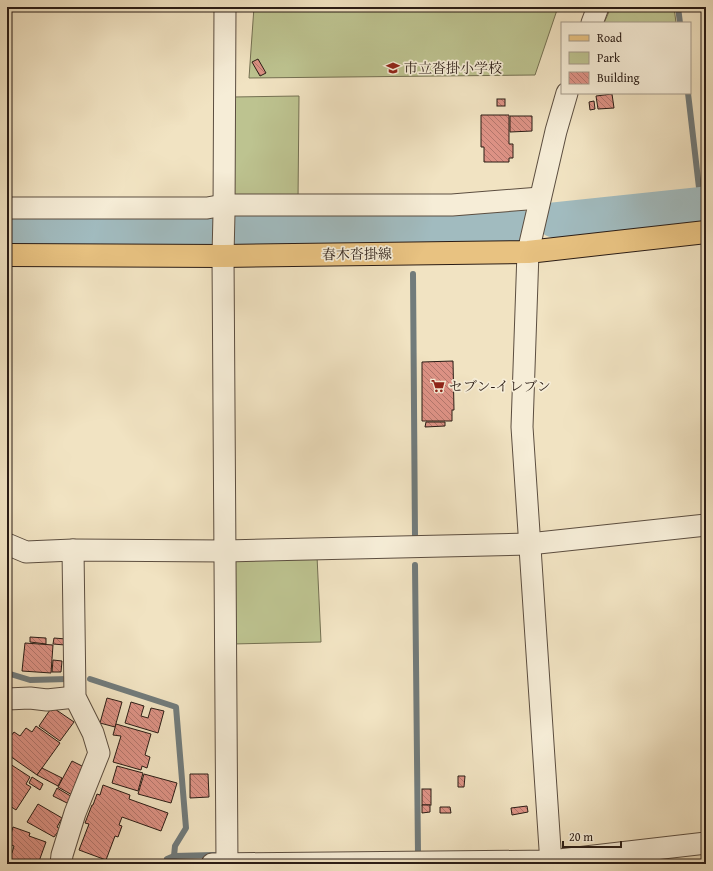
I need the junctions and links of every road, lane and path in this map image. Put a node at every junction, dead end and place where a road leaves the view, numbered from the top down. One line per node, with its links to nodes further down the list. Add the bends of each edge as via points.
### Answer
1 (225, 7): 7 (street)
2 (598, 7): 3 (street)
3 (592, 22)
4 (567, 94): 5 (street)
5 (540, 198): 7 (street, via 452,204); 10 (street)
6 (7, 208): 7 (street)
7 (224, 209): 9 (street)
8 (706, 232): 10 (main road, 春木沓掛線)
9 (223, 249): 10 (main road, 春木沓掛線); 11 (main road, 春木沓掛線); 16 (street)
10 (528, 252): 14 (street, via 522,427)
11 (7, 255)
12 (706, 525): 14 (street)
13 (7, 544): 15 (street, via 26,552)
14 (529, 544): 16 (street); 20 (street)
15 (73, 550): 16 (street); 17 (street)
16 (225, 551): 22 (street)
17 (75, 696): 18 (street, via 47,700); 21 (street, via 93,733 99,753 75,813)
18 (7, 699)
19 (706, 843): 20 (street)
20 (551, 862): 22 (street)
21 (61, 864)
22 (222, 864)

